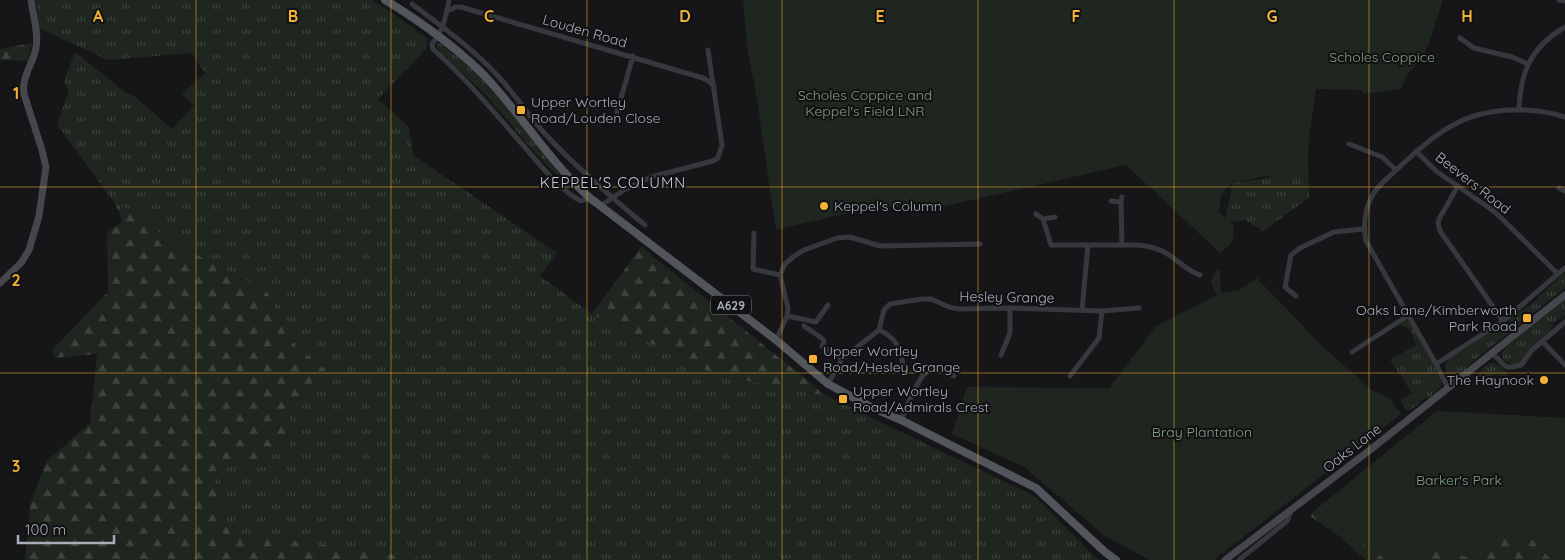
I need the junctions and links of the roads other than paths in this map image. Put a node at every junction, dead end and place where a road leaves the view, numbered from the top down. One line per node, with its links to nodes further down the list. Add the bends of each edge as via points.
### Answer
1 (31, 0): 44 (street, via 36,48 23,86 46,167 39,216 29,250 21,263)
2 (385, 0): 10 (main road, A629)
3 (449, 0): 7 (street)
4 (1559, 0): 5 (street)
5 (1565, 1)
6 (412, 4): 8 (street)
7 (447, 11): 8 (street); 13 (street, Louden Road, via 460,6)
8 (443, 27): 10 (street); 26 (street, via 498,75 547,136)
9 (1564, 29): 14 (street, via 1540,45)
10 (438, 37): 25 (main road, A629, via 492,84 572,182); 25 (street, via 432,44 433,49 473,87 546,171 574,198 581,201)
11 (1460, 38): 14 (street, via 1474,48)
12 (708, 50): 15 (street)
13 (633, 56): 15 (street, Louden Road, via 703,78); 17 (street)
14 (1528, 64): 16 (street)
15 (714, 87): 26 (street, via 721,137 718,158 651,177)
16 (1519, 110): 18 (street); 20 (street, via 1476,116 1436,136)
17 (616, 112)
18 (1565, 117)
19 (1348, 144): 21 (street, via 1382,158)
20 (1416, 151): 21 (street); 22 (street, Beevers Road, via 1436,171)
21 (1396, 170): 33 (street, via 1371,197)
22 (1458, 186): 41 (street, Beevers Road, via 1495,212); 54 (street, via 1439,219 1440,231)
23 (1558, 188): 24 (street)
24 (1565, 191)
25 (590, 198): 28 (main road, A629)
26 (612, 198): 28 (street); 32 (street)
27 (1111, 201): 38 (street, via 1122,199)
28 (600, 206): 58 (main road, A629)
29 (1036, 214): 31 (street)
30 (1056, 217): 31 (street)
31 (1043, 219): 36 (street)
32 (645, 225)
33 (1364, 228): 46 (street, via 1334,232 1291,255 1285,287); 52 (street, via 1370,250)
34 (754, 233): 43 (street, via 752,270)
35 (980, 244): 43 (street, via 880,246 850,237 836,238 816,244 793,257)
36 (1050, 245): 37 (street); 39 (street)
37 (1088, 245): 38 (street); 50 (street)
38 (1122, 245): 42 (street, via 1151,247)
39 (1049, 252)
40 (1565, 268): 41 (street)
41 (1558, 274): 54 (street)
42 (1200, 275)
43 (780, 276): 53 (street)
44 (0, 283)
45 (1565, 295): 61 (street, Oaks Lane)
46 (1296, 296)
47 (828, 305): 53 (street, via 816,322)
48 (1010, 308): 50 (street, Hesley Grange); 57 (street, Hesley Grange, via 959,309 931,299 905,301 886,306); 62 (street, via 1010,333)
49 (1139, 308): 51 (street, Hesley Grange)
50 (1082, 310): 51 (street, Hesley Grange)
51 (1102, 311): 68 (street, via 1099,338)
52 (1409, 315): 60 (street); 64 (street)
53 (788, 316): 58 (street)
54 (1503, 321): 64 (street)
55 (1565, 322): 59 (street)
56 (804, 326): 63 (street, via 823,339 822,346)
57 (879, 330): 63 (street); 66 (street, via 889,334 896,343)
58 (776, 340): 69 (main road, A629)
59 (1542, 341): 61 (street, via 1517,367 1504,365); 65 (street)
60 (1352, 352)
61 (1493, 354): 70 (street, Oaks Lane)
62 (1001, 355)
63 (842, 359): 69 (street)
64 (1436, 364): 70 (street)
65 (1565, 365)
66 (905, 373)
67 (954, 376): 71 (street, via 927,370)
68 (1070, 376)
69 (828, 384): 71 (main road, A629)
70 (1448, 388): 72 (street, Oaks Lane)
71 (902, 420): 73 (main road, A629, via 1036,488)
72 (1292, 508): 74 (street, Oaks Lane); 75 (street, via 1287,521)
73 (1116, 560)
74 (1225, 560)
75 (1239, 560)

